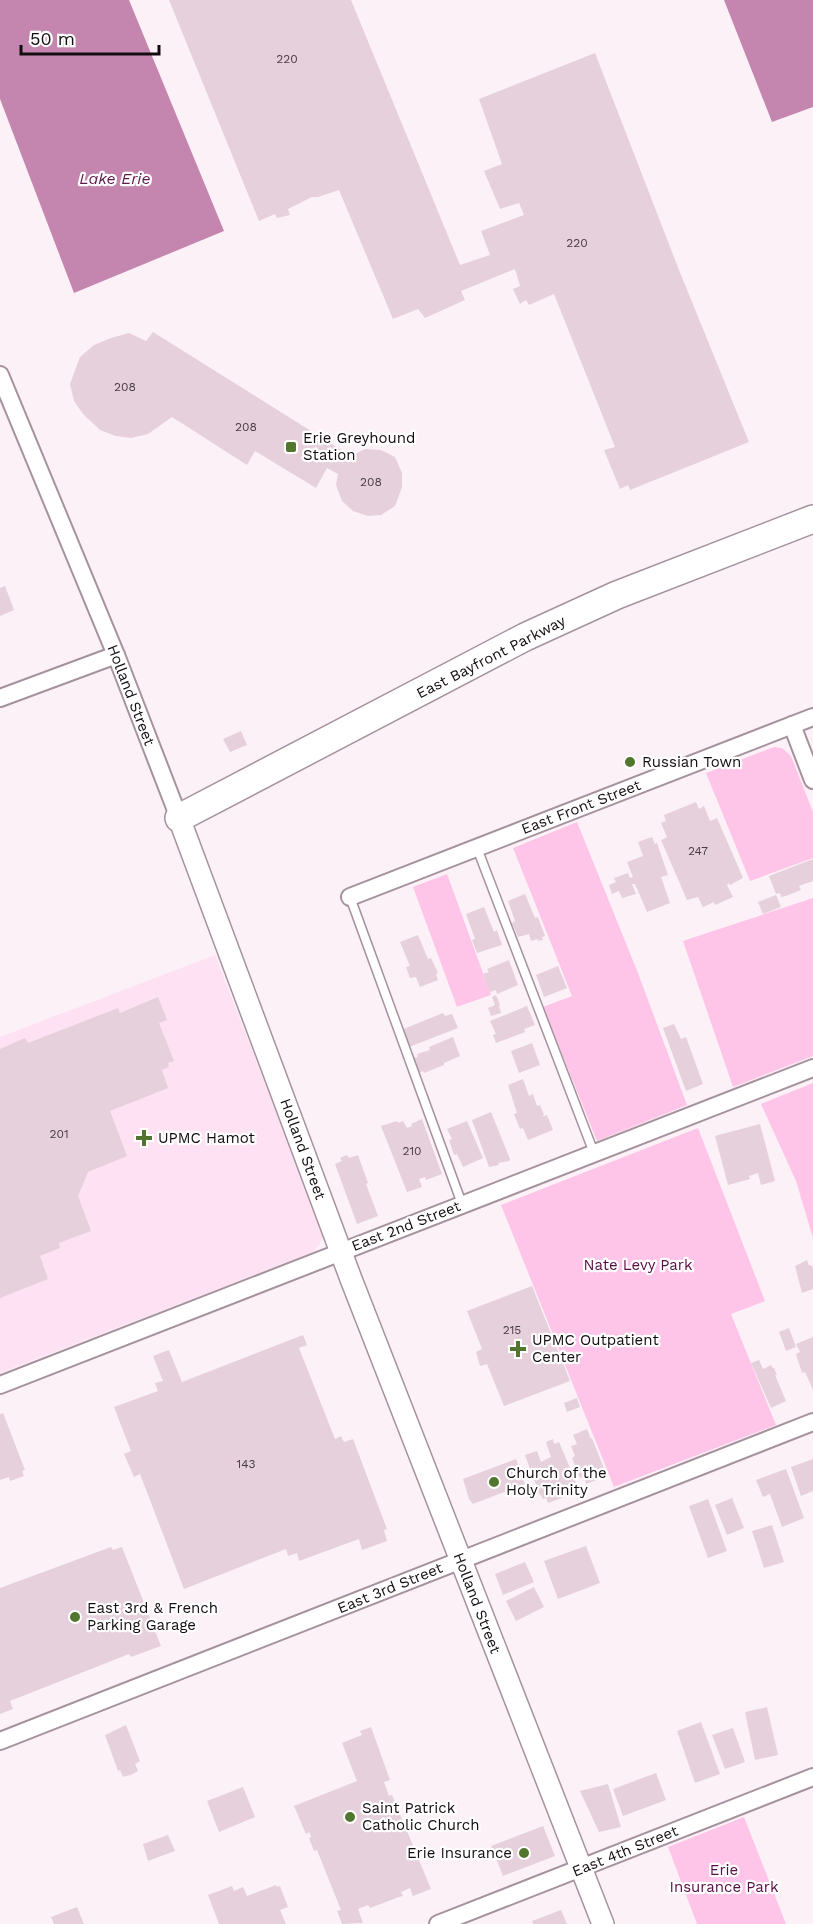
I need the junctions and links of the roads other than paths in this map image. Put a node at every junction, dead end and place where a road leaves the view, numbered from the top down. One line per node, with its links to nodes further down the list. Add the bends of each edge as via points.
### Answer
1 (0, 375): 3 (street, Holland Street)
2 (813, 519): 8 (highway, East Bayfront Parkway, via 617,595 525,637)
3 (116, 655): 4 (street); 8 (street, Holland Street)
4 (0, 698)
5 (813, 717): 6 (street, East Front Street)
6 (792, 725): 7 (street); 9 (street, East Front Street)
7 (813, 780)
8 (179, 818): 14 (street, Holland Street)
9 (477, 848): 10 (street, East Front Street); 12 (lane)
10 (350, 897): 13 (lane)
11 (813, 1068): 12 (street, East 2nd Street)
12 (594, 1153): 13 (street, East 2nd Street)
13 (462, 1204): 14 (street, East 2nd Street)
14 (340, 1251): 15 (street, East 2nd Street); 17 (street, Holland Street)
15 (0, 1385)
16 (813, 1422): 17 (street, East 3rd Street)
17 (461, 1560): 18 (street, East 3rd Street); 20 (street, Holland Street)
18 (0, 1741)
19 (813, 1777): 20 (street, East 4th Street)
20 (582, 1868): 21 (street, East 4th Street); 22 (street, Holland Street)
21 (438, 1924)
22 (603, 1924)

